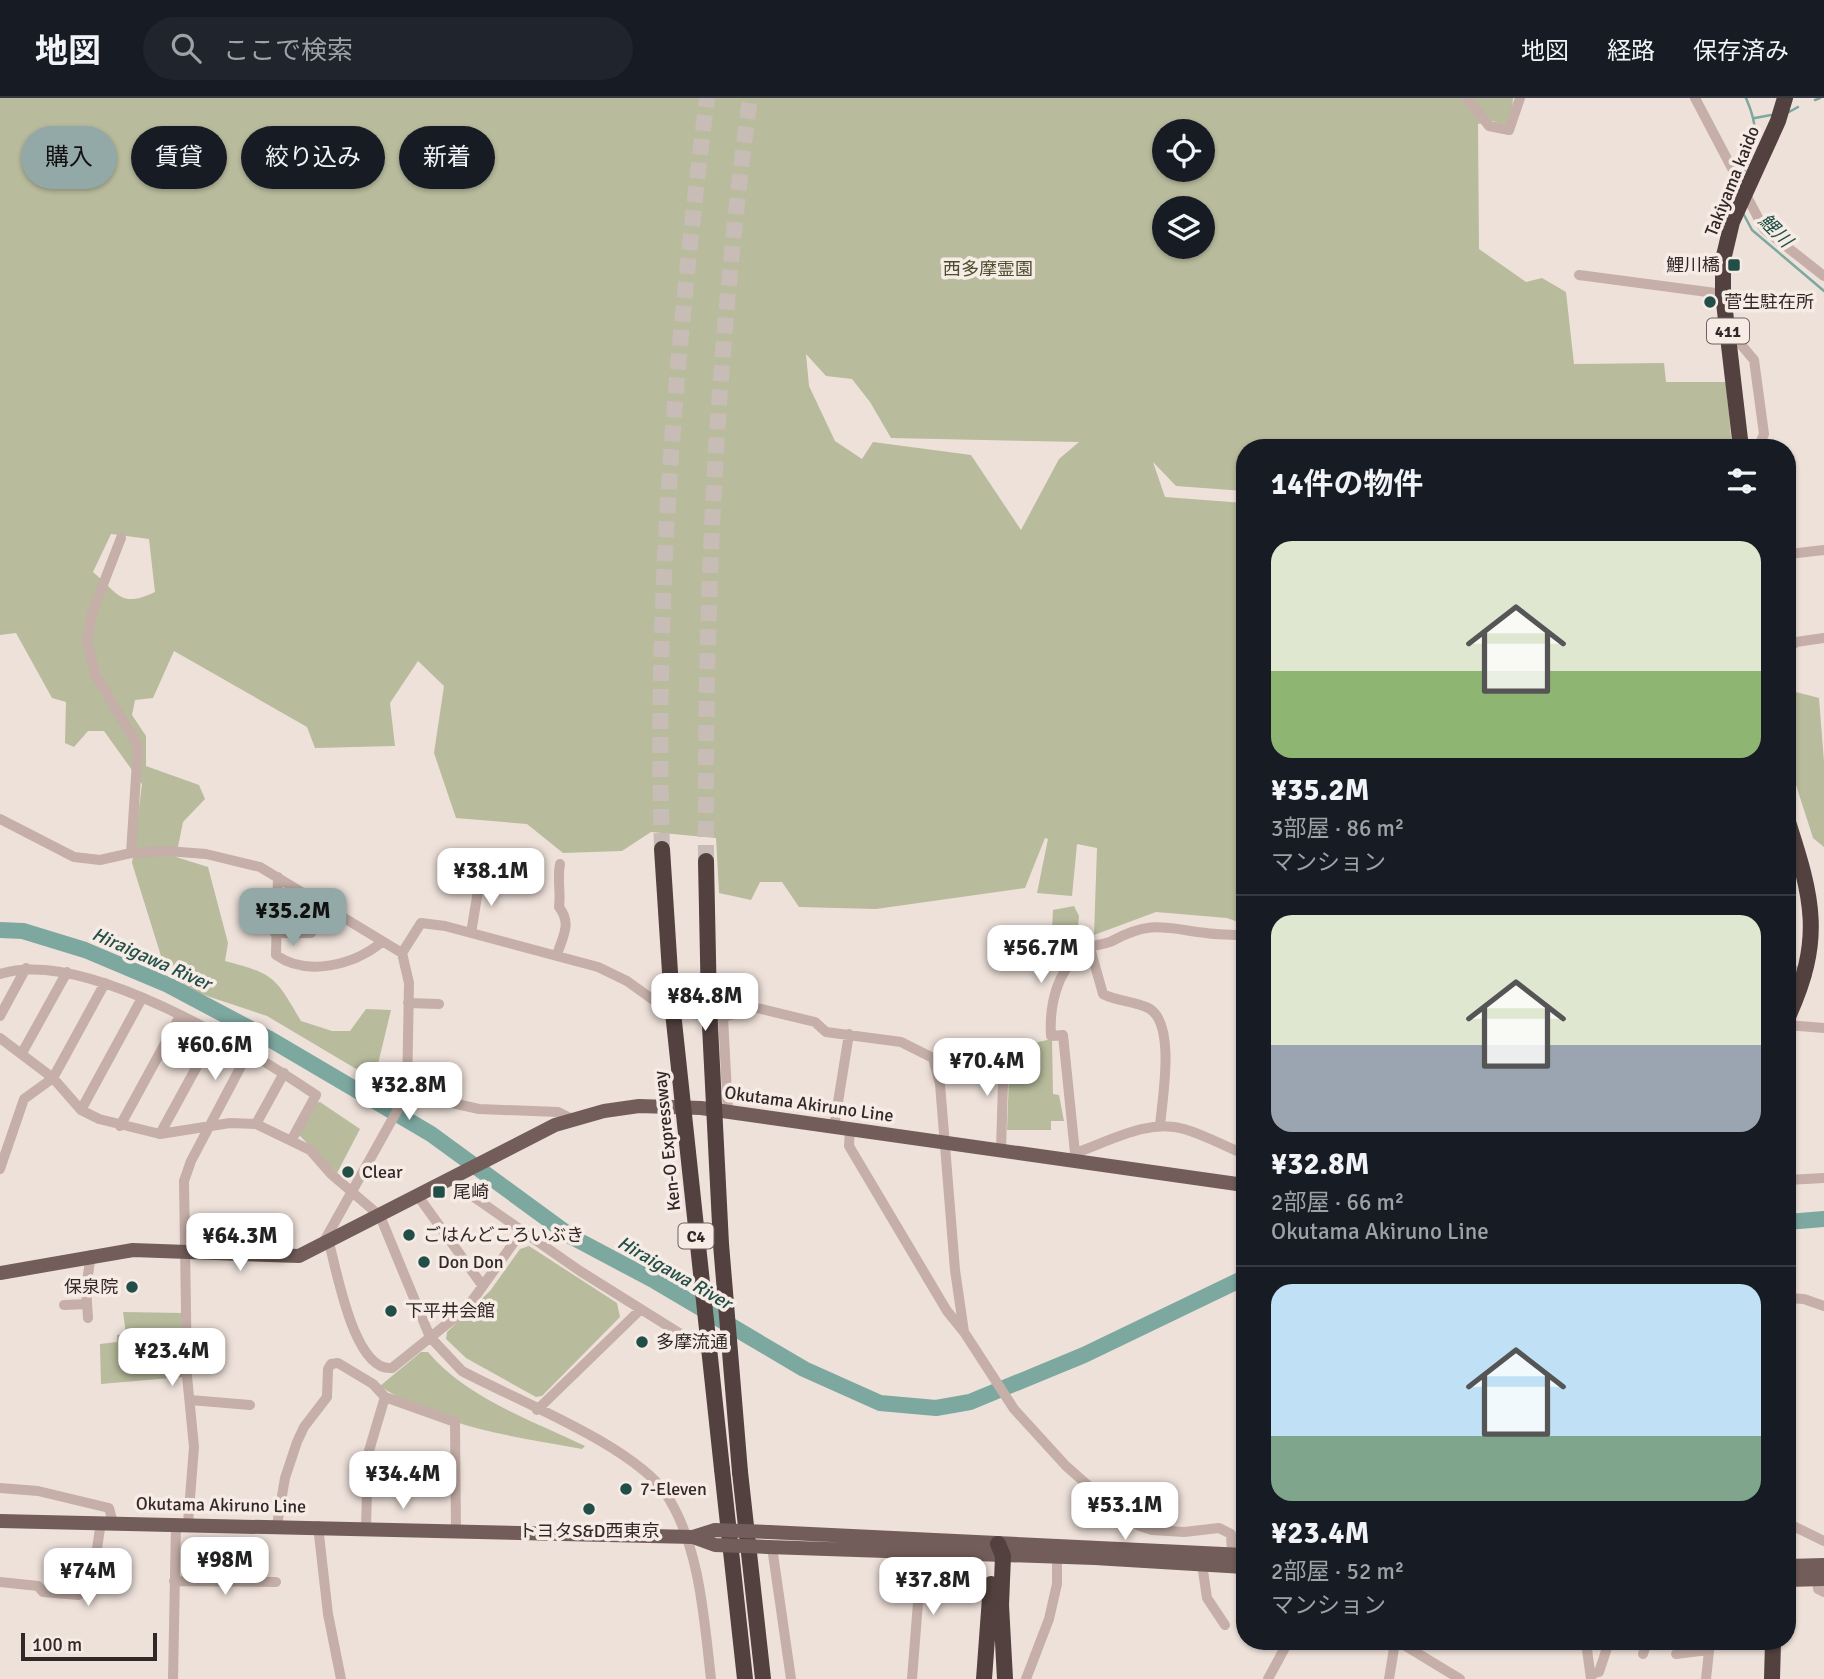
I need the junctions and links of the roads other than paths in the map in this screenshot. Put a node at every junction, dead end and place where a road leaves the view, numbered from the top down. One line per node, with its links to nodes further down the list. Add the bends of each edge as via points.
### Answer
1 (1467, 98): 2 (street, via 1489,126 1509,130)
2 (1520, 98)
3 (1695, 98): 5 (street)
4 (1785, 98): 5 (highway, Takiyama kaido / 411)
5 (1744, 191): 7 (street, via 1765,229); 8 (highway, Takiyama kaido / 411, via 1724,250)
6 (1579, 275): 8 (street)
7 (1824, 276)
8 (1723, 295): 9 (highway, Takiyama kaido / 411)
9 (1728, 329): 10 (highway, Takiyama kaido / 411); 11 (street, via 1754,360)
10 (1740, 439)
11 (1762, 439)
12 (121, 538): 19 (street, via 92,613 87,641 95,674 138,746)
13 (1824, 550): 14 (street)
14 (1796, 553)
15 (1824, 638): 16 (street)
16 (1796, 642)
17 (0, 819): 19 (street, via 74,857 100,860)
18 (662, 849): 142 (highway, Ken-O Expressway / C4, bridge, via 672,1003)
19 (131, 853): 23 (street, via 206,854 260,867)
20 (706, 861): 143 (highway, C4, bridge, via 721,1244 740,1472)
21 (1796, 862): 37 (highway, via 1814,913)
22 (560, 864): 32 (street, via 559,907 568,926)
23 (278, 877): 25 (street); 29 (street)
24 (480, 879): 27 (street)
25 (275, 933): 26 (street); 29 (street, via 276,955 290,965 326,966 365,956)
26 (311, 933)
27 (471, 933): 31 (street, via 421,923); 32 (street)
28 (1236, 935): 30 (street, via 1156,926)
29 (382, 942): 31 (street)
30 (1090, 948): 62 (street, via 1103,994 1148,1008 1156,1015 1166,1044); 71 (street, via 1063,976 1050,1007 1051,1036 1063,1035)
31 (402, 953): 41 (street)
32 (557, 954): 45 (street, via 608,971 670,1012)
33 (26, 968): 35 (street); 36 (street); 43 (street)
34 (1796, 971): 37 (street)
35 (67, 972): 38 (street); 52 (street)
36 (0, 974)
37 (1807, 975): 40 (highway)
38 (105, 983): 39 (street); 55 (street)
39 (142, 998): 44 (street); 57 (street)
40 (1796, 999)
41 (408, 1003): 42 (street); 56 (street)
42 (439, 1004)
43 (0, 1016)
44 (180, 1016): 49 (street); 61 (street)
45 (723, 1017): 48 (street, via 757,1008 815,1022 826,1032); 58 (street)
46 (1796, 1026): 47 (street)
47 (1824, 1028)
48 (849, 1034): 64 (street); 68 (street, via 901,1042 933,1058 940,1084)
49 (214, 1035): 53 (street); 66 (street)
50 (0, 1038): 52 (street)
51 (1004, 1048): 69 (street)
52 (22, 1053): 55 (street)
53 (248, 1053): 54 (street); 63 (street)
54 (284, 1073): 60 (street); 67 (street, via 316,1095)
55 (53, 1078): 57 (street); 72 (street, via 24,1099)
56 (406, 1094): 59 (street, via 479,1109 566,1113); 76 (street)
57 (81, 1110): 61 (street)
58 (728, 1112): 59 (main road, Okutama Akiruno Line, via 639,1106); 64 (main road, Okutama Akiruno Line)
59 (572, 1119): 78 (main road, Okutama Akiruno Line)
60 (256, 1124): 63 (street); 67 (street)
61 (120, 1126): 66 (street)
62 (1160, 1126): 70 (street, via 1183,1128); 71 (street, via 1133,1132)
63 (209, 1127): 66 (street); 82 (street, via 184,1181)
64 (834, 1127): 65 (main road, Okutama Akiruno Line)
65 (849, 1129): 68 (main road, Okutama Akiruno Line); 92 (street, via 849,1146)
66 (160, 1134)
67 (292, 1139): 76 (street, via 310,1150)
68 (944, 1143): 69 (main road, Okutama Akiruno Line); 92 (street)
69 (1001, 1150): 71 (main road, Okutama Akiruno Line)
70 (1236, 1151)
71 (1074, 1157): 75 (main road, Okutama Akiruno Line)
72 (0, 1169)
73 (1824, 1178): 74 (street)
74 (1796, 1180)
75 (1236, 1184)
76 (352, 1193): 79 (street); 81 (street)
77 (468, 1193): 80 (street)
78 (418, 1196): 79 (main road); 85 (street)
79 (380, 1216): 81 (main road); 93 (street)
80 (522, 1231): 85 (street); 90 (street)
81 (325, 1245): 82 (main road, via 290,1258); 93 (street, via 353,1330 375,1365 392,1368)
82 (185, 1252): 83 (main road, via 133,1250); 96 (street)
83 (91, 1255): 84 (main road); 87 (street)
84 (0, 1273)
85 (482, 1285): 93 (street, via 467,1308)
86 (1796, 1300): 89 (street)
87 (87, 1304): 88 (street); 91 (street)
88 (64, 1305)
89 (1824, 1306)
90 (641, 1309): 94 (street); 98 (street)
91 (88, 1318)
92 (964, 1332): 111 (street, via 1011,1404 1066,1466 1118,1512 1152,1530 1219,1528 1231,1534)
93 (430, 1338): 98 (street, via 462,1371)
94 (703, 1348)
95 (384, 1397): 103 (street, via 373,1384 338,1363 331,1364 327,1397 297,1442); 105 (street, via 368,1454); 107 (street, via 455,1422)
96 (190, 1400): 97 (street); 102 (street, via 194,1447)
97 (250, 1405)
98 (537, 1410): 108 (street, via 639,1466 664,1492)
99 (0, 1488): 101 (street, via 49,1493 109,1508)
100 (0, 1521): 101 (main road, Okutama Akiruno Line)
101 (107, 1522): 102 (main road, Okutama Akiruno Line); 122 (street, via 93,1575 79,1595)
102 (182, 1523): 103 (main road, Okutama Akiruno Line); 120 (street)
103 (277, 1525): 104 (main road, Okutama Akiruno Line)
104 (318, 1526): 105 (main road, Okutama Akiruno Line); 140 (street)
105 (366, 1527): 107 (main road, Okutama Akiruno Line)
106 (1796, 1527): 109 (street)
107 (456, 1530): 108 (main road, Okutama Akiruno Line)
108 (690, 1536): 110 (main road, Okutama Akiruno Line, bridge, via 715,1545); 112 (main road, Okutama Akiruno Line, bridge, via 715,1530 769,1532); 141 (street)
109 (1824, 1541)
110 (770, 1547): 113 (main road, Okutama Akiruno Line); 144 (street)
111 (1236, 1549)
112 (998, 1551): 113 (main road, Okutama Akiruno Line); 114 (main road, Okutama Akiruno Line); 115 (main road, Okutama Akiruno Line); 126 (highway)
113 (922, 1552): 145 (street)
114 (1236, 1555)
115 (1057, 1557): 116 (main road, Okutama Akiruno Line); 152 (street, via 1049,1619)
116 (1202, 1564): 118 (main road, Okutama Akiruno Line); 125 (street, via 1207,1598)
117 (1824, 1565): 119 (main road)
118 (1236, 1566)
119 (1796, 1566)
120 (174, 1581): 123 (street); 139 (street)
121 (1796, 1581): 124 (main road)
122 (0, 1582)
123 (276, 1582)
124 (1822, 1583)
125 (1225, 1625)
126 (992, 1637): 146 (highway); 147 (highway); 148 (highway); 149 (highway); 150 (highway); 151 (highway)
127 (1284, 1650): 153 (street)
128 (1395, 1650): 154 (street)
129 (1411, 1650): 155 (street)
130 (1587, 1650): 138 (street)
131 (1606, 1650): 138 (street, via 1599,1672)
132 (1644, 1650): 136 (street)
133 (1692, 1650): 137 (street)
134 (1709, 1650): 156 (street)
135 (1773, 1650): 157 (highway)
136 (1643, 1654)
137 (1676, 1654)
138 (1591, 1677)
139 (173, 1679)
140 (341, 1679)
141 (711, 1679)
142 (745, 1679)
143 (764, 1679)
144 (791, 1679)
145 (912, 1679)
146 (977, 1679)
147 (984, 1679)
148 (990, 1679)
149 (997, 1679)
150 (1005, 1679)
151 (1013, 1679)
152 (1026, 1679)
153 (1268, 1679)
154 (1389, 1679)
155 (1460, 1679)
156 (1706, 1679)
157 (1772, 1679)

